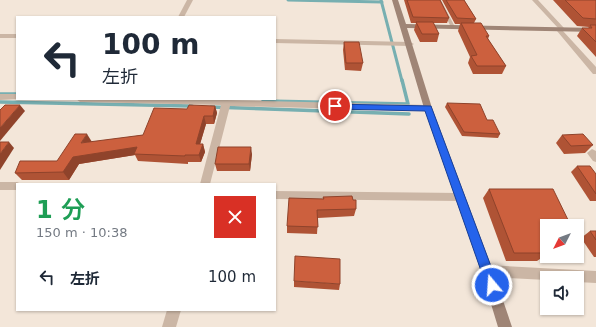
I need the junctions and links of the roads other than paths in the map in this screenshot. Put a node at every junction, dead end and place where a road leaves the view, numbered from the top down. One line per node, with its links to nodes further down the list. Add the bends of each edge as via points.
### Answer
1 (190, 0): 5 (street)
2 (395, 0): 6 (street)
3 (439, 0): 7 (lane)
4 (535, 0): 8 (street)
5 (182, 16)
6 (404, 26): 7 (street); 13 (street)
7 (453, 27): 8 (street)
8 (560, 29): 9 (street); 14 (street)
9 (596, 30)
10 (0, 36): 11 (street)
11 (16, 36)
12 (276, 41): 13 (street)
13 (410, 44): 19 (street)
14 (596, 72)
15 (0, 96): 16 (street)
16 (16, 97)
17 (139, 100): 18 (street)
18 (226, 104): 19 (street); 20 (street)
19 (428, 108): 24 (street)
20 (205, 183)
21 (0, 186): 22 (street)
22 (16, 186)
23 (276, 195): 24 (street)
24 (460, 198): 25 (street)
25 (487, 271): 26 (street); 29 (street)
26 (596, 277)
27 (174, 311): 28 (street)
28 (169, 327)
29 (505, 327)

